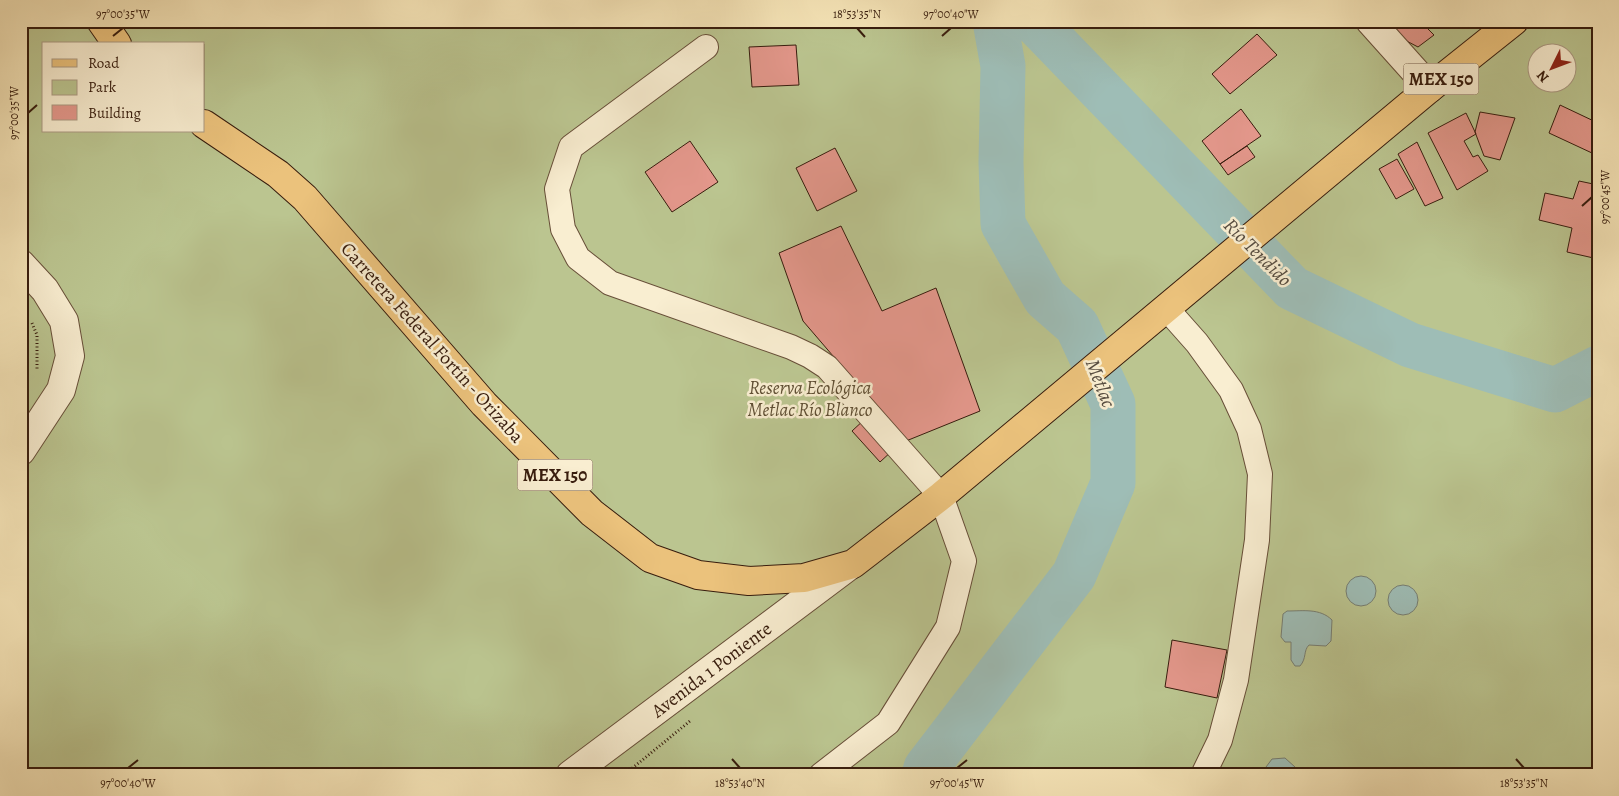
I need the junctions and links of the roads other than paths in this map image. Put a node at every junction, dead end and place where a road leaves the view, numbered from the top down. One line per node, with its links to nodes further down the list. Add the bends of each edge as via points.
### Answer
1 (101, 21): 4 (main road)
2 (1370, 21): 6 (street)
3 (1514, 21): 6 (main road, MEX 150)
4 (116, 42)
5 (706, 47): 11 (street, via 571,147 557,189 567,237 578,258 610,283 791,347 816,360 827,368)
6 (1430, 88): 9 (main road, MEX 150)
7 (205, 125): 12 (main road, Carretera Federal Fortín - Orizaba / MEX 150, via 278,174 305,198 484,404 592,513 650,558 698,575 749,582 804,578)
8 (21, 264): 10 (street, via 45,290 64,321 70,356 62,390)
9 (1166, 308): 11 (main road, Carretera Federal Fortín - Orizaba / MEX 150); 15 (street, via 1197,343 1231,390 1249,429 1260,474 1257,540 1236,680 1220,740)
10 (21, 451)
11 (941, 496): 12 (main road, Carretera Federal Fortín - Orizaba / MEX 150); 14 (street, via 964,561 948,627 888,723)
12 (852, 564): 13 (street, Avenida 1 Poniente)
13 (570, 775)
14 (821, 775)
15 (1203, 775)

